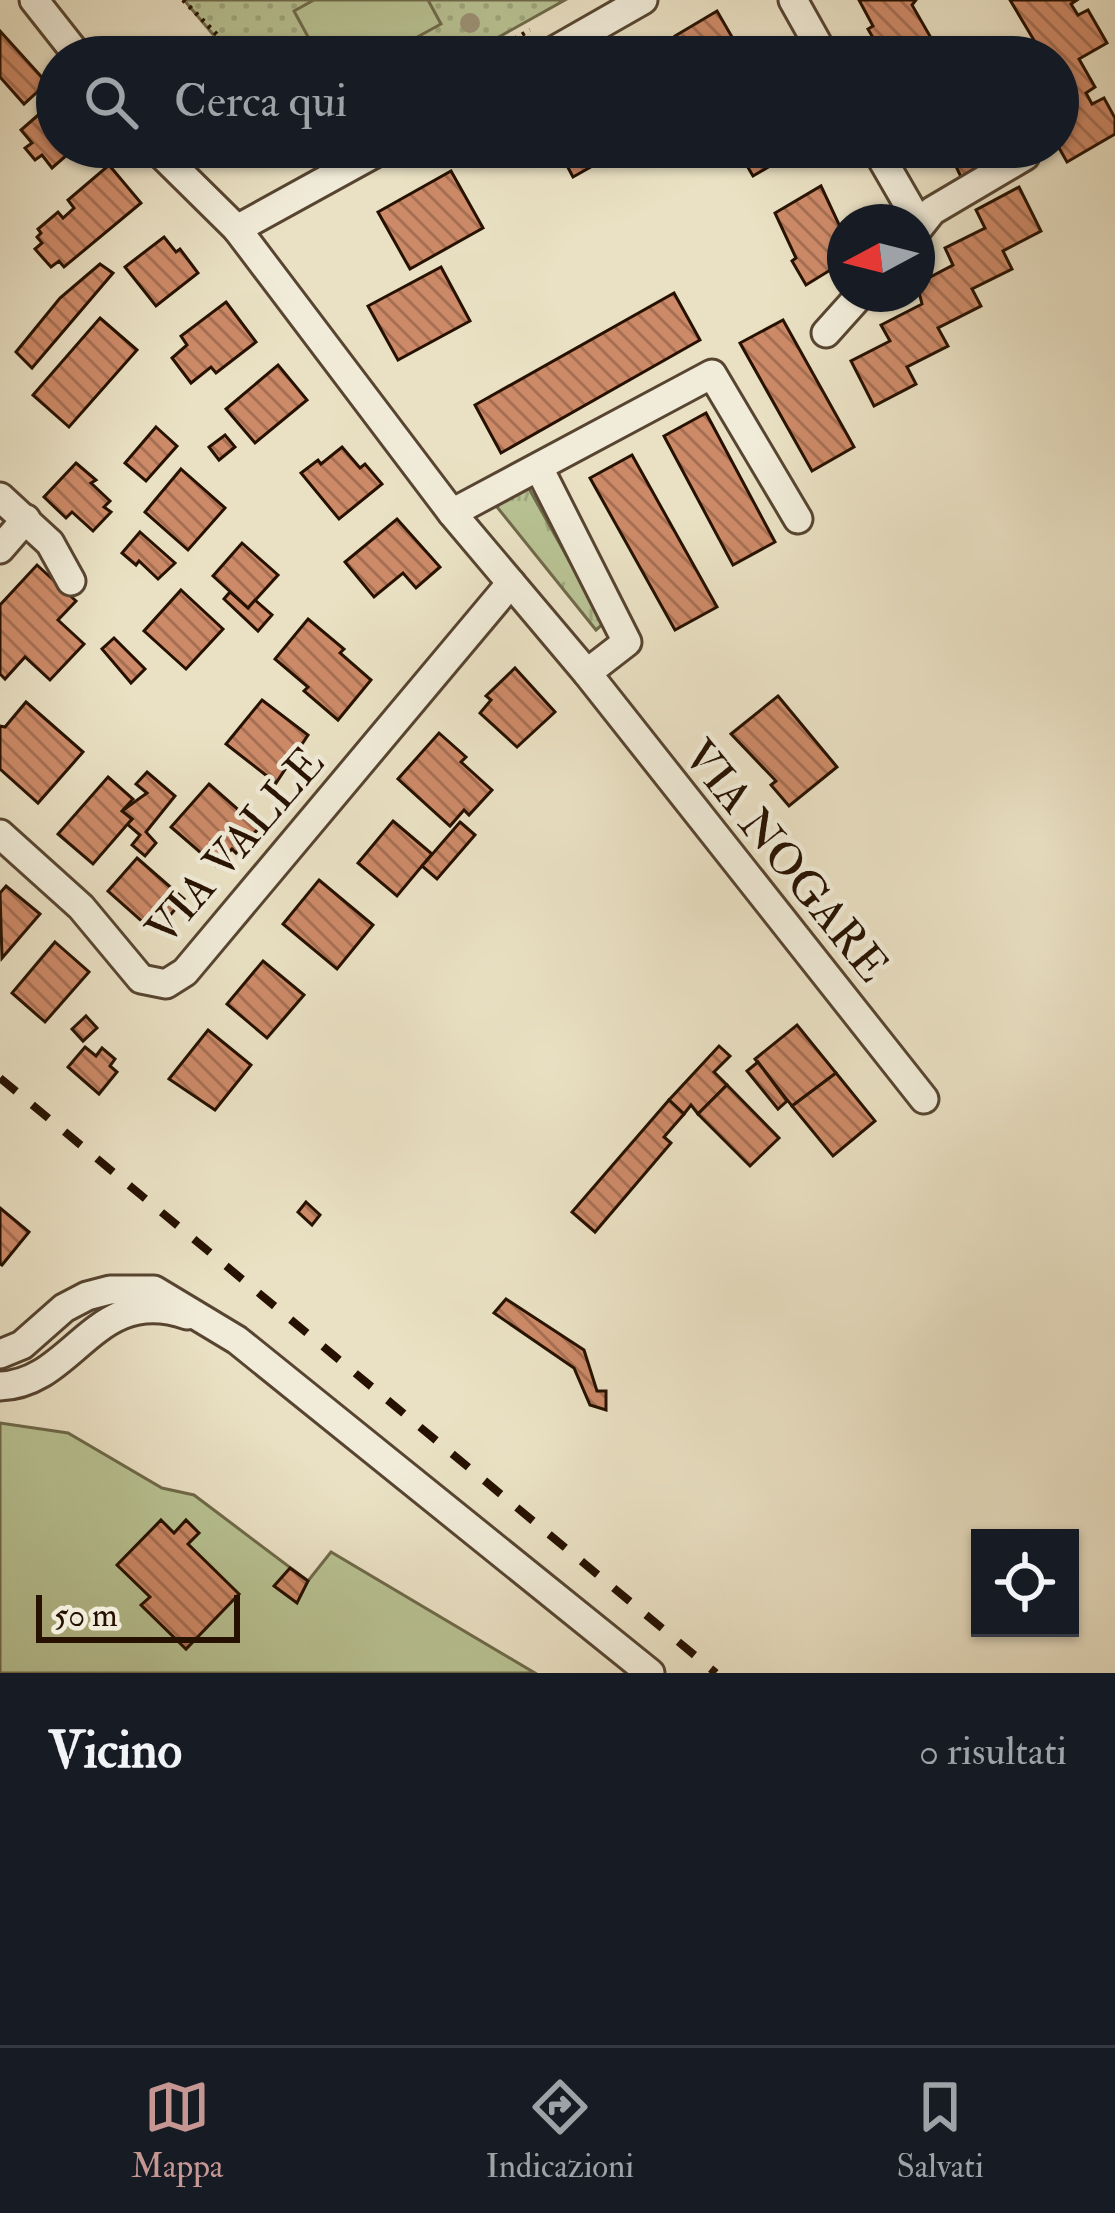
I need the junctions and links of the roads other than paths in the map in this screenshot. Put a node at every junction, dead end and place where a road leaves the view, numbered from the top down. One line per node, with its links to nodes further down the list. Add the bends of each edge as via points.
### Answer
1 (34, 0): 4 (street)
2 (644, 0): 5 (street)
3 (793, 0): 6 (street)
4 (62, 36)
5 (580, 36)
6 (813, 36)
7 (175, 168): 13 (street, VIA NOGARE)
8 (348, 168): 13 (street)
9 (886, 168): 11 (street)
10 (1005, 168): 12 (street)
11 (906, 204)
12 (935, 210)
13 (237, 229): 18 (street, VIA NOGARE)
14 (845, 312): 15 (street)
15 (826, 333)
16 (539, 468): 18 (street); 20 (street, via 712,374); 24 (street, via 627,642)
17 (0, 497): 19 (street)
18 (452, 513): 23 (street, VIA NOGARE)
19 (26, 519): 21 (street); 22 (street)
20 (798, 519)
21 (0, 549)
22 (71, 581)
23 (511, 583): 24 (street, VIA NOGARE); 25 (street, VIA VALLE, via 173,981 141,979)
24 (587, 673): 26 (street, VIA NOGARE)
25 (0, 834)
26 (924, 1099)
27 (214, 1324): 28 (street, via 154,1290 110,1290 64,1308); 29 (street, via 168,1308 136,1311 87,1333 47,1370); 30 (street)
28 (0, 1354)
29 (0, 1386)
30 (650, 1673)

